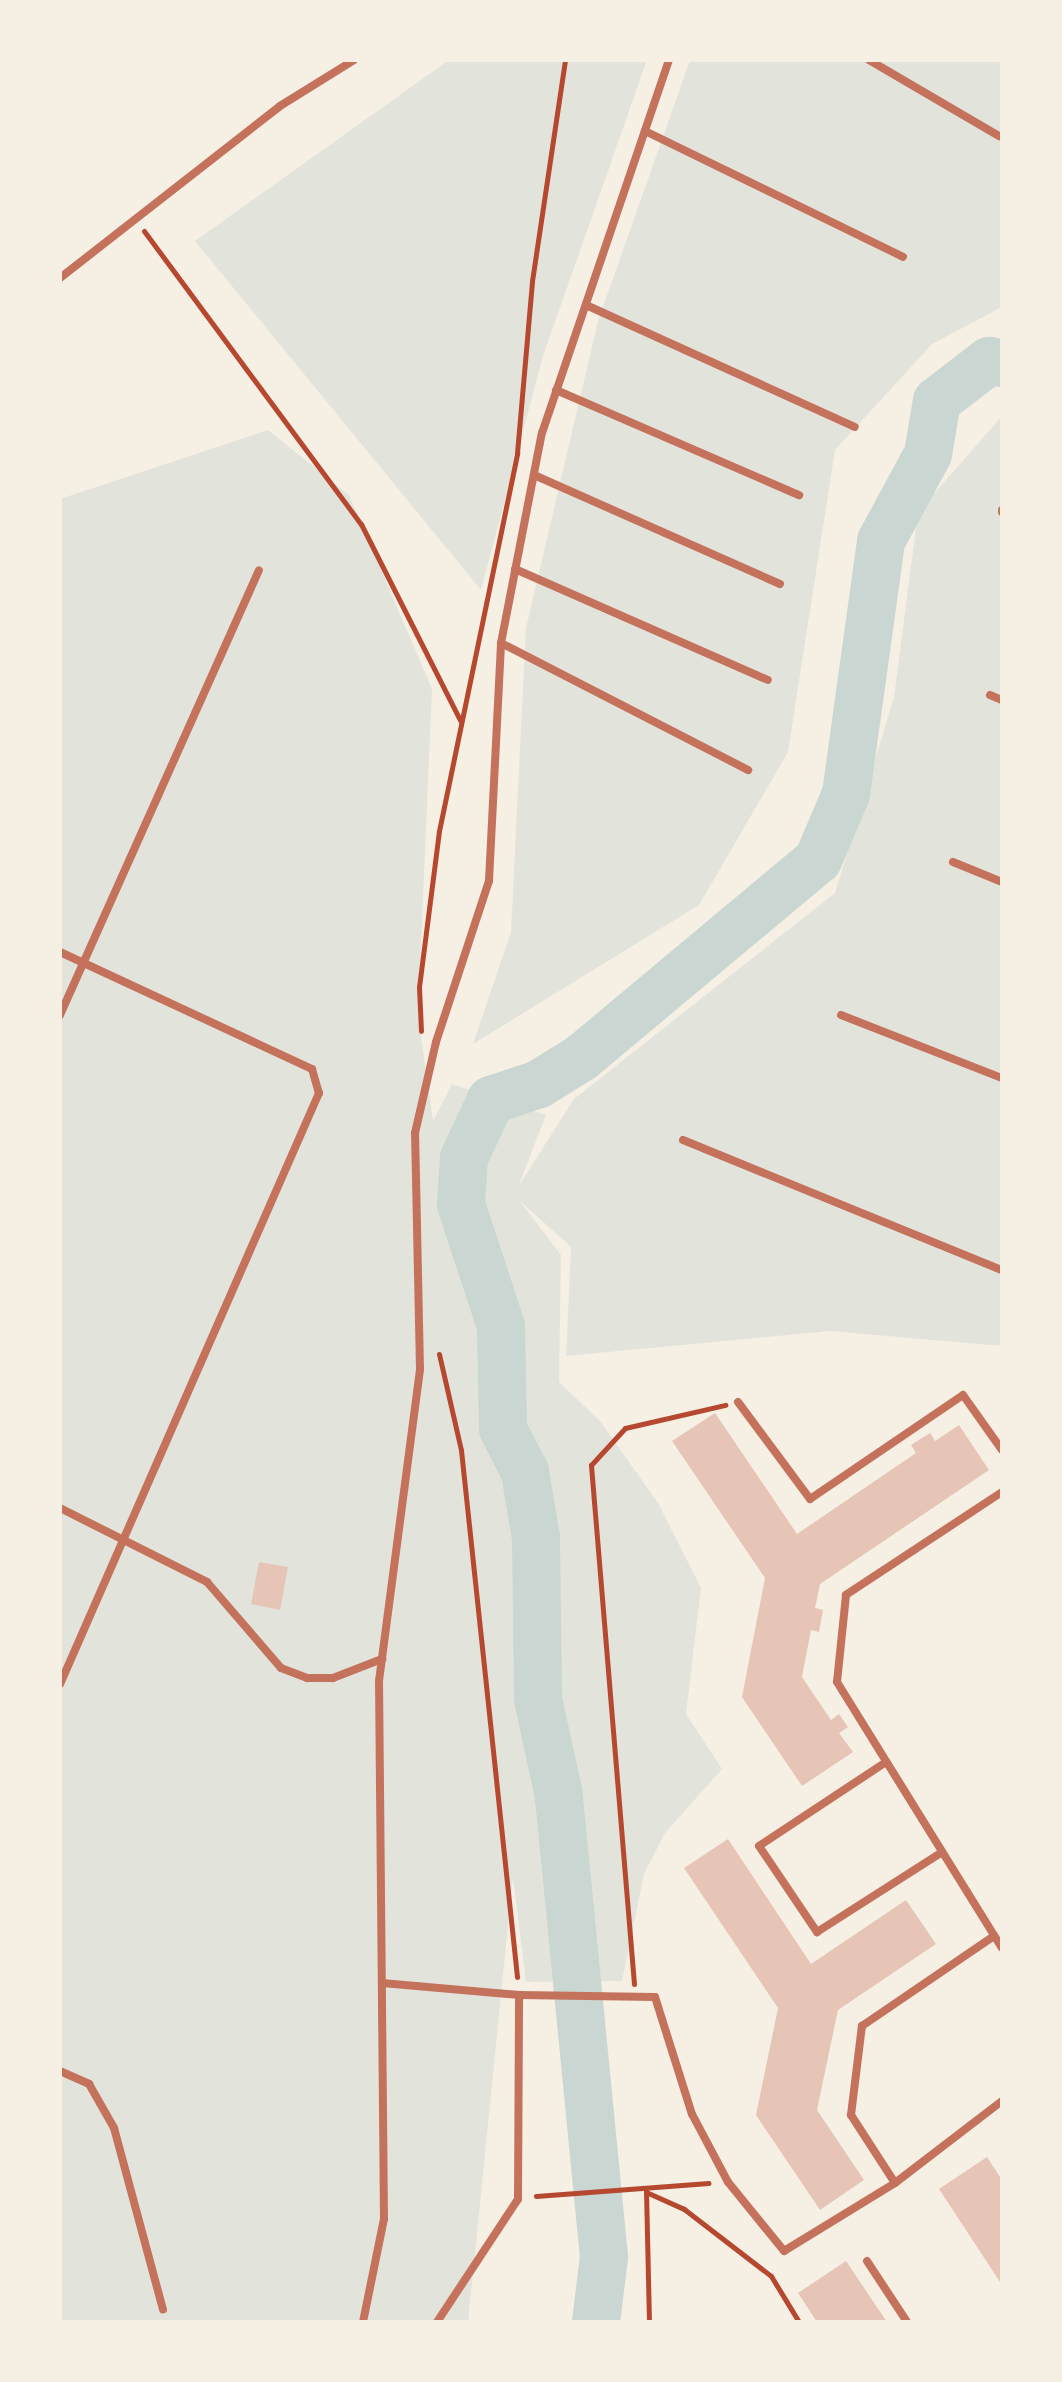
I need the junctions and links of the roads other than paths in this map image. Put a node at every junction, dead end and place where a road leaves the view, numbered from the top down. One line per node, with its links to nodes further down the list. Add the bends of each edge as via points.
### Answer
1 (354, 60): 7 (lane, via 280,106)
2 (669, 60): 4 (lane)
3 (868, 60): 5 (lane)
4 (644, 132): 6 (lane); 8 (lane)
5 (999, 136)
6 (903, 257)
7 (60, 278)
8 (586, 305): 9 (lane); 10 (lane)
9 (556, 390): 11 (lane); 12 (lane)
10 (855, 427)
11 (534, 475): 13 (lane); 15 (lane)
12 (799, 495)
13 (516, 569): 16 (lane); 17 (lane)
14 (259, 570): 24 (lane)
15 (780, 584)
16 (501, 643): 20 (lane); 35 (lane, via 489,881 436,1042 415,1133 420,1370)
17 (768, 680)
18 (990, 695): 19 (lane)
19 (1002, 700)
20 (748, 770)
21 (952, 862): 22 (lane)
22 (1002, 882)
23 (60, 952): 24 (lane)
24 (81, 962): 25 (lane); 34 (lane, via 312,1069 319,1093)
25 (60, 1015)
26 (841, 1016): 27 (lane)
27 (1002, 1078)
28 (683, 1140): 29 (lane)
29 (1002, 1270)
30 (738, 1402): 31 (lane, via 810,1499 963,1395)
31 (1002, 1450)
32 (1002, 1492): 37 (lane, via 846,1595 836,1682)
33 (60, 1508): 34 (lane)
34 (125, 1537): 35 (lane, via 207,1582 261,1652 282,1668 307,1678 334,1678); 36 (lane)
35 (382, 1658): 41 (lane)
36 (60, 1684)
37 (886, 1762): 38 (lane); 38 (lane, via 759,1846 817,1932)
38 (942, 1852): 39 (lane)
39 (994, 1936): 40 (lane); 46 (lane, via 862,2026 851,2115)
40 (1002, 1948)
41 (382, 1983): 42 (lane); 49 (lane, via 384,2219)
42 (519, 1995): 46 (lane, via 655,1997 692,2114 728,2182 784,2251); 50 (lane, via 518,2199)
43 (63, 2072): 44 (lane); 48 (lane, via 89,2084 114,2128)
44 (60, 2087)
45 (1002, 2102): 46 (lane)
46 (895, 2183)
47 (867, 2261): 51 (lane)
48 (163, 2309)
49 (363, 2322)
50 (437, 2322)
51 (907, 2322)

